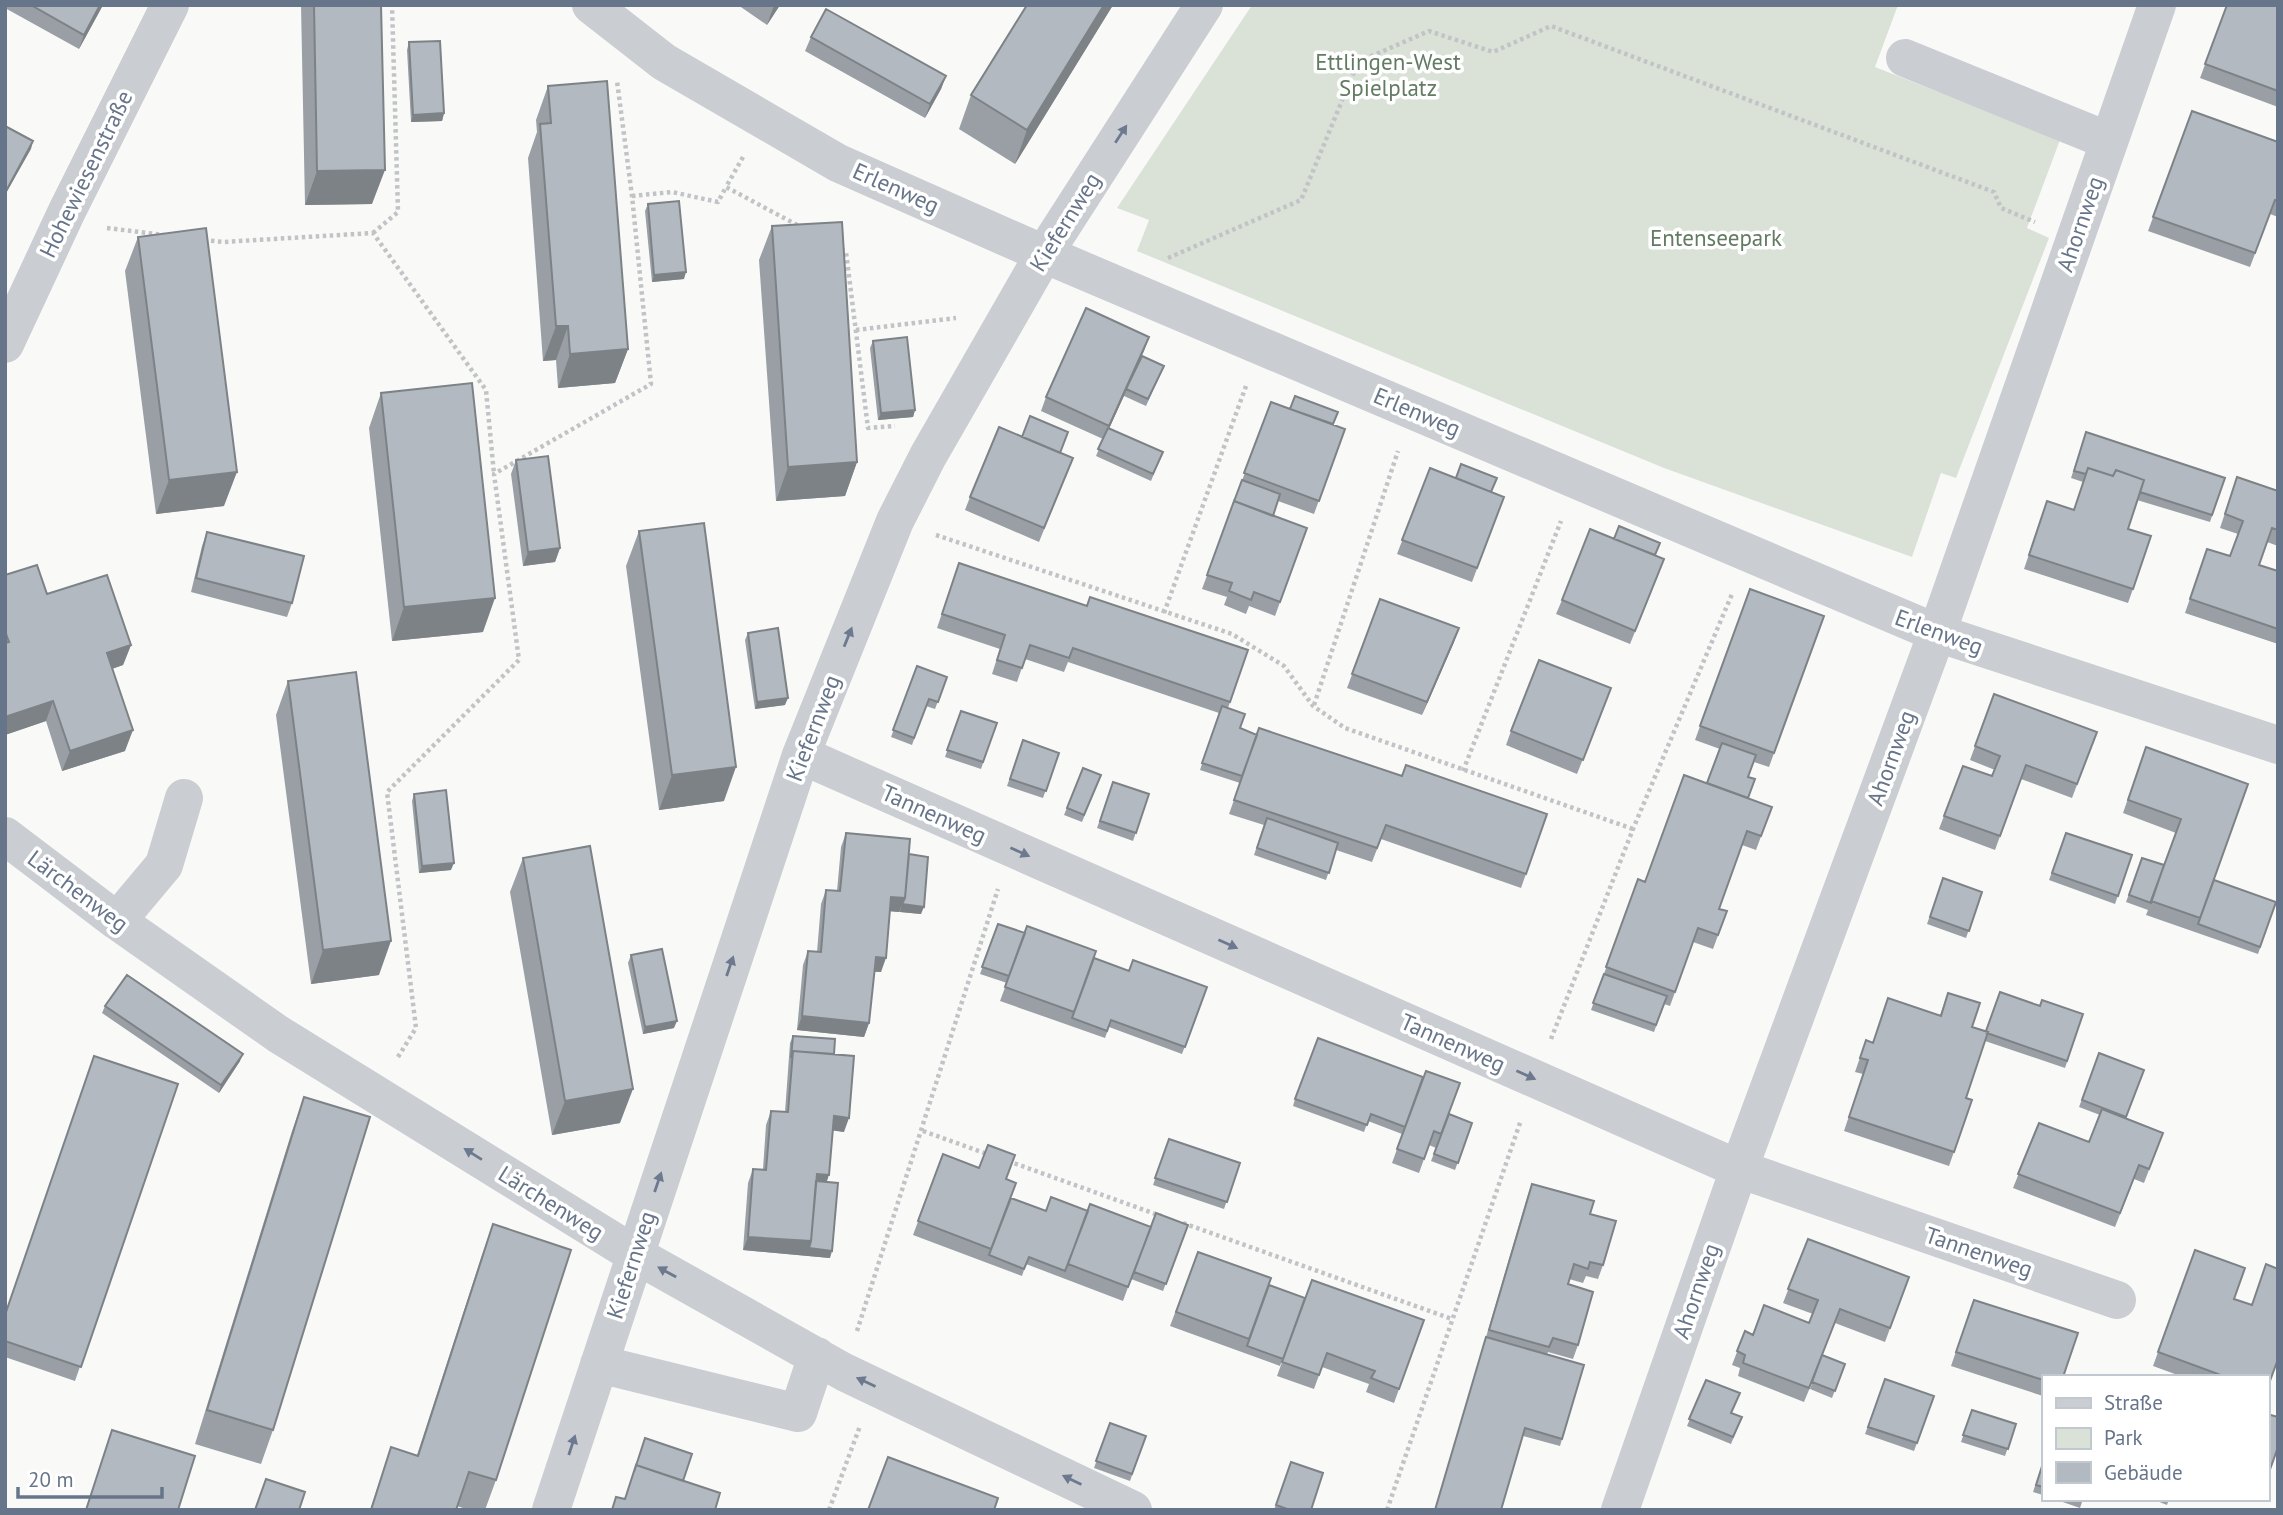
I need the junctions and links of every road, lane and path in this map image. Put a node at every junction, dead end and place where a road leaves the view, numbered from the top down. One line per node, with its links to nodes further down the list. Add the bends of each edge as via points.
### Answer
1 (170, 5): 12 (street, Hohewiesenstraße)
2 (392, 5): 13 (path, via 398,212)
3 (591, 5): 6 (street, Erlenweg)
4 (1204, 5): 19 (street, Kiefernweg, one-way to 4)
5 (2157, 5): 9 (street, Ahornweg)
6 (637, 41): 8 (street, Erlenweg, via 664,62); 11 (path, via 614,64)
7 (1905, 58): 9 (street)
8 (765, 120): 10 (path); 19 (street, Erlenweg, via 838,163)
9 (2109, 141): 16 (street, Ahornweg)
10 (726, 187): 11 (path, via 718,202 672,192); 14 (path)
11 (632, 195): 28 (path, via 651,384)
12 (67, 211): 15 (path, via 100,228); 20 (street, Hohewiesenstraße)
13 (373, 233): 17 (path, via 223,242); 28 (path, via 486,390)
14 (810, 233)
15 (168, 235)
16 (2075, 238): 21 (path, via 2001,208 1994,192 1551,26 1493,52 1429,31 1359,62 1301,200 1169,255); 33 (street, Ahornweg)
17 (195, 239)
18 (834, 246): 23 (path, via 846,252)
19 (1044, 254): 21 (street, Erlenweg); 22 (street, Kiefernweg)
20 (17, 287): 24 (street, Hohewiesenstraße)
21 (1149, 299): 25 (street, Erlenweg)
22 (1003, 326): 23 (path, via 982,314); 27 (street, Kiefernweg)
23 (856, 330): 27 (path, via 868,428 926,423)
24 (5, 344)
25 (1260, 347): 26 (street, Erlenweg); 32 (path)
26 (1412, 410): 29 (street, Erlenweg); 34 (path)
27 (944, 429): 30 (street, Kiefernweg)
28 (494, 474): 44 (path, via 519,660 387,792 416,1028)
29 (1576, 480): 31 (street, Erlenweg); 37 (path)
30 (895, 521): 32 (path); 36 (street, Kiefernweg, one-way to 30)
31 (1748, 555): 33 (street, Erlenweg); 39 (path)
32 (1164, 612): 34 (path, via 1233,634 1284,666)
33 (1937, 633): 35 (street, Erlenweg); 46 (street, Ahornweg)
34 (1313, 706): 37 (path, via 1345,728)
35 (2278, 745)
36 (801, 755): 41 (street, Tannenweg); 49 (street, Kiefernweg, one-way to 36)
37 (1463, 771): 39 (path)
38 (184, 797): 42 (street, via 164,864)
39 (1633, 830): 43 (path)
40 (5, 836): 42 (street, Lärchenweg)
41 (1010, 848): 43 (street, Tannenweg, one-way to 43); 45 (path)
42 (117, 921): 44 (street, Lärchenweg, via 278,1034)
43 (1535, 1079): 46 (street, Tannenweg); 51 (path)
44 (374, 1093): 49 (street, Lärchenweg, one-way to 44)
45 (923, 1131): 47 (path); 53 (path)
46 (1739, 1169): 50 (street, Tannenweg); 58 (street, Ahornweg)
47 (1168, 1218)
48 (1181, 1223): 51 (path)
49 (634, 1254): 52 (street, Kiefernweg); 53 (street, Lärchenweg, one-way to 49)
50 (2117, 1300)
51 (1452, 1319): 57 (path)
52 (599, 1364): 53 (street, via 798,1413); 54 (street, Kiefernweg, one-way to 52)
53 (845, 1371): 55 (path); 56 (street, Lärchenweg, one-way to 53)
54 (551, 1510)
55 (829, 1510)
56 (1133, 1510)
57 (1387, 1510)
58 (1620, 1510)

